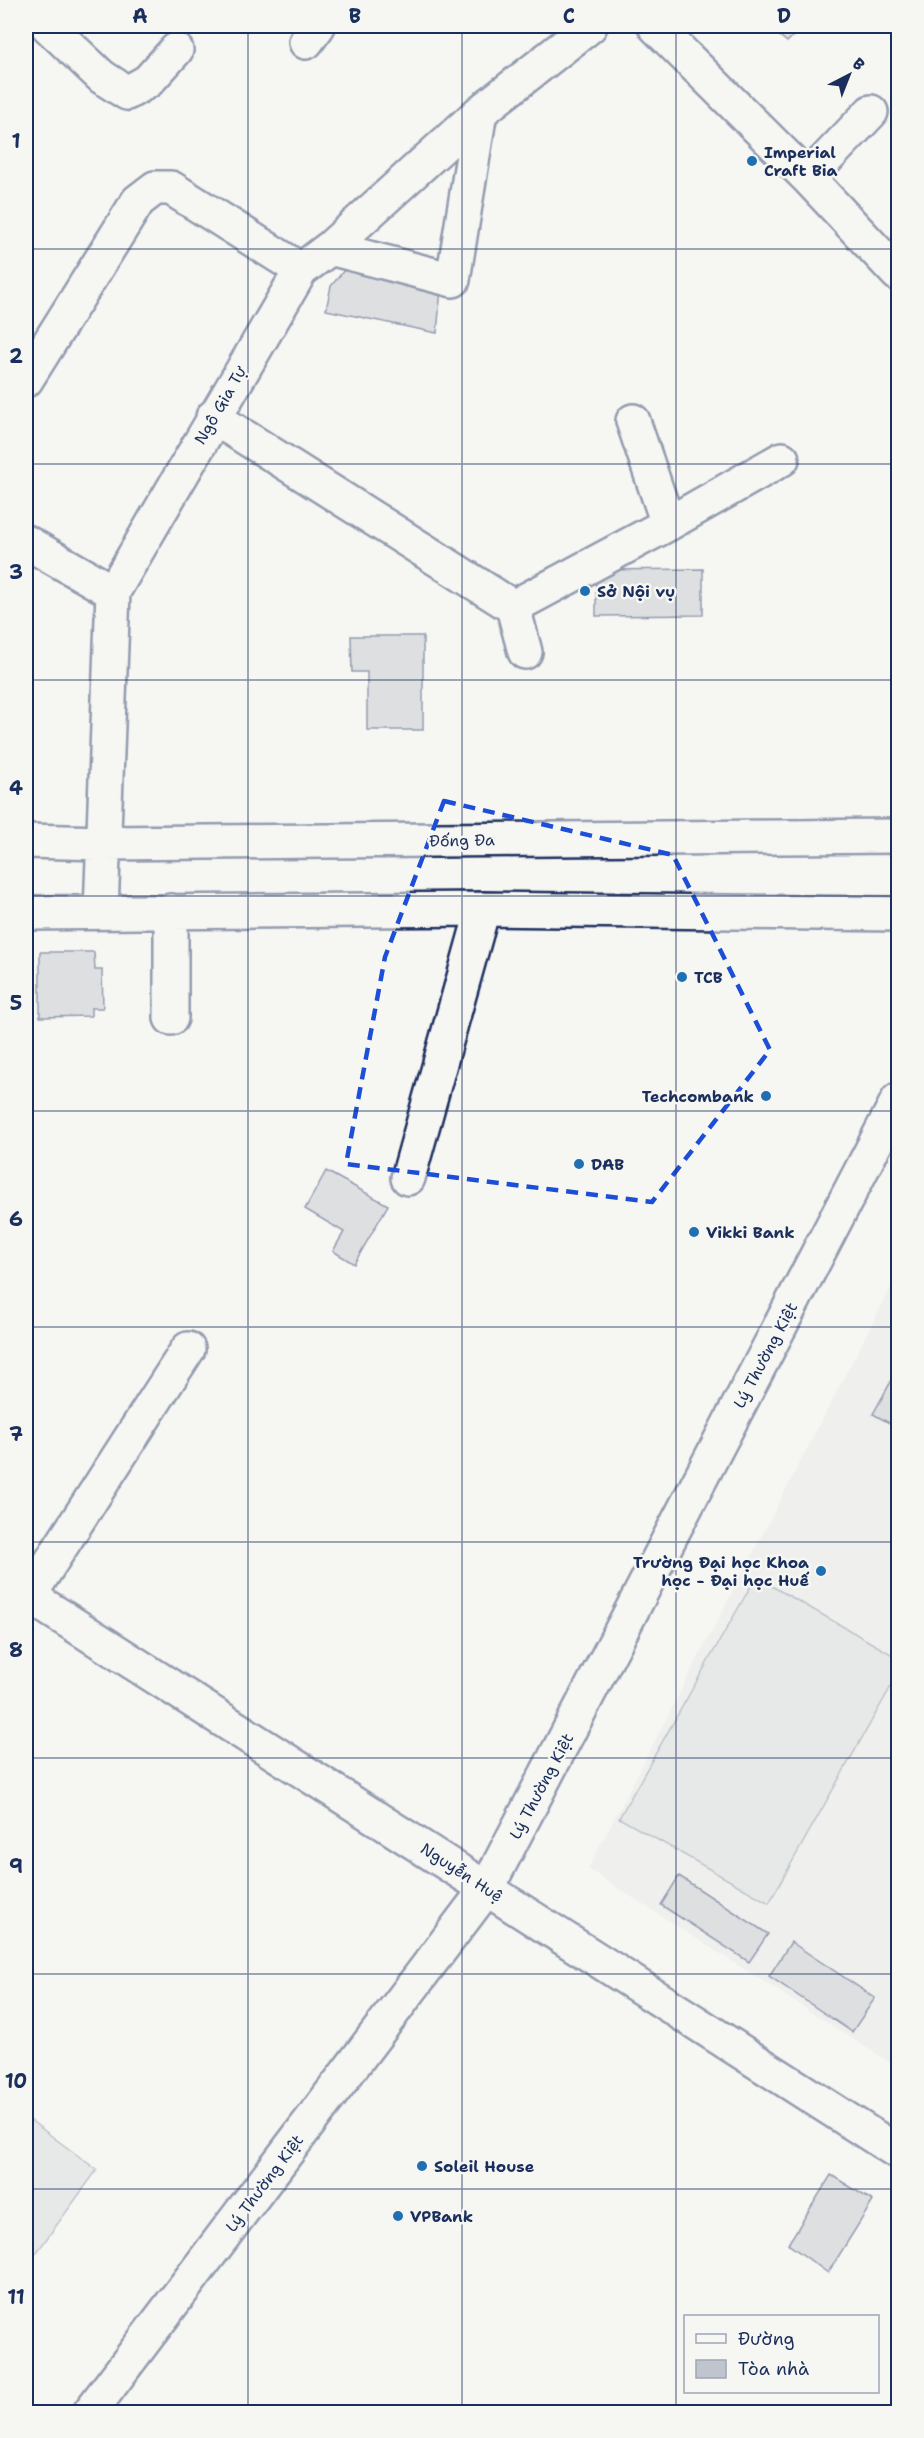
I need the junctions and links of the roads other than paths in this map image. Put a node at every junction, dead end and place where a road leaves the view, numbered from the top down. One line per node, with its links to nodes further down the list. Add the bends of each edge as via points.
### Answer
1 (48, 26): 4 (street, via 102,77 127,93 148,81)
2 (590, 26): 5 (street, Ngô Gia Tự)
3 (655, 26): 7 (street)
4 (176, 50)
5 (480, 112): 8 (street, Ngô Gia Tự); 8 (street, via 453,280)
6 (871, 112): 7 (street)
7 (808, 178): 10 (street)
8 (330, 248): 9 (street, Ngô Gia Tự)
9 (301, 270): 11 (street, via 171,188 155,188 138,201); 12 (street, Ngô Gia Tự)
10 (898, 274)
11 (26, 380)
12 (213, 417): 17 (street, Ngô Gia Tự); 18 (street)
13 (633, 421): 15 (street)
14 (782, 459): 15 (street)
15 (668, 524): 18 (street)
16 (26, 542): 17 (street)
17 (113, 592): 22 (street, Ngô Gia Tự)
18 (513, 607): 19 (street)
19 (525, 652)
20 (898, 836): 22 (street, Đống Đa)
21 (26, 841): 22 (street, Đống Đa)
22 (104, 843): 25 (street, Ngô Gia Tự)
23 (483, 909): 24 (street); 27 (street); 30 (street)
24 (171, 911): 25 (street); 28 (street)
25 (101, 912): 26 (street)
26 (26, 913)
27 (898, 914)
28 (171, 1018)
29 (898, 1100): 33 (street, Lý Thường Kiệt)
30 (408, 1178)
31 (188, 1349): 32 (street)
32 (27, 1594): 33 (street, Nguyễn Huệ)
33 (487, 1888): 34 (street, Nguyễn Huệ); 35 (street, Lý Thường Kiệt)
34 (898, 2152)
35 (101, 2409)

